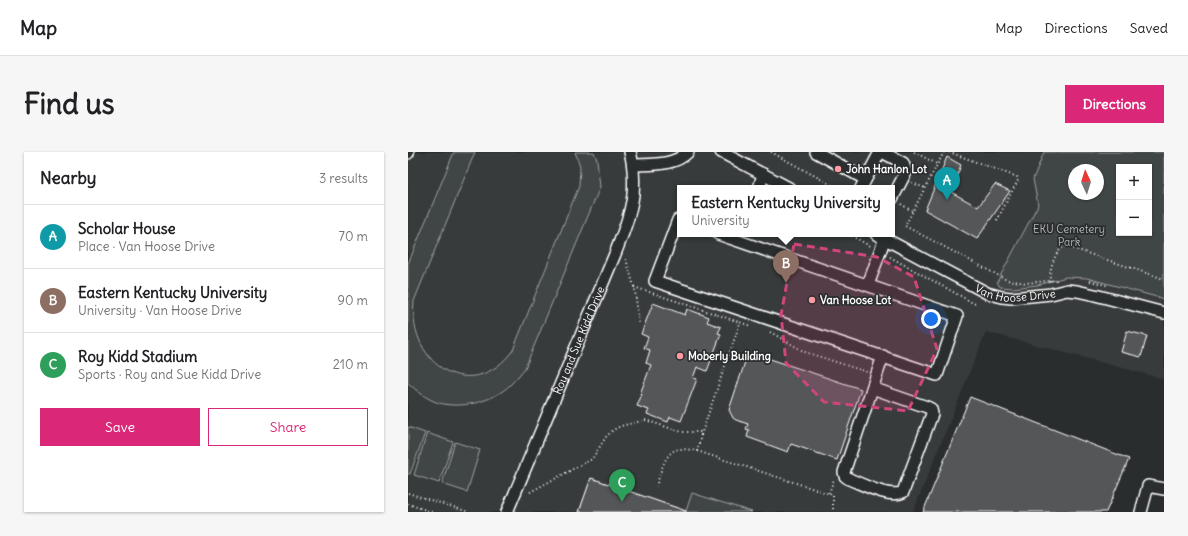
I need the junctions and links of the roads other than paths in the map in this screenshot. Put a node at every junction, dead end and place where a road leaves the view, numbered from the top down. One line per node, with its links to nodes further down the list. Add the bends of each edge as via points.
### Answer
1 (630, 152): 6 (street, Roy and Sue Kidd Drive)
2 (688, 152): 6 (street, via 670,163)
3 (721, 152): 7 (street)
4 (816, 152): 8 (street)
5 (881, 152): 8 (street); 11 (street, via 903,164 906,172)
6 (633, 165): 21 (street, Roy and Sue Kidd Drive, via 632,204 615,254)
7 (763, 174): 9 (street); 10 (street)
8 (863, 184)
9 (760, 185)
10 (783, 185)
11 (895, 193)
12 (677, 223): 18 (street, via 655,281)
13 (727, 237): 16 (street)
14 (880, 237): 16 (street, via 880,252)
15 (882, 237): 17 (street, Van Hoose Drive, via 987,293 1010,298 1067,290 1077,291)
16 (868, 285): 18 (street, via 957,316 937,375)
17 (1164, 313)
18 (883, 356): 19 (street)
19 (872, 388): 19 (street, via 844,472 845,476 849,480 899,495 903,492 932,414 931,410)
20 (1164, 489): 22 (street, via 1148,486)
21 (507, 512)
22 (1141, 512)

